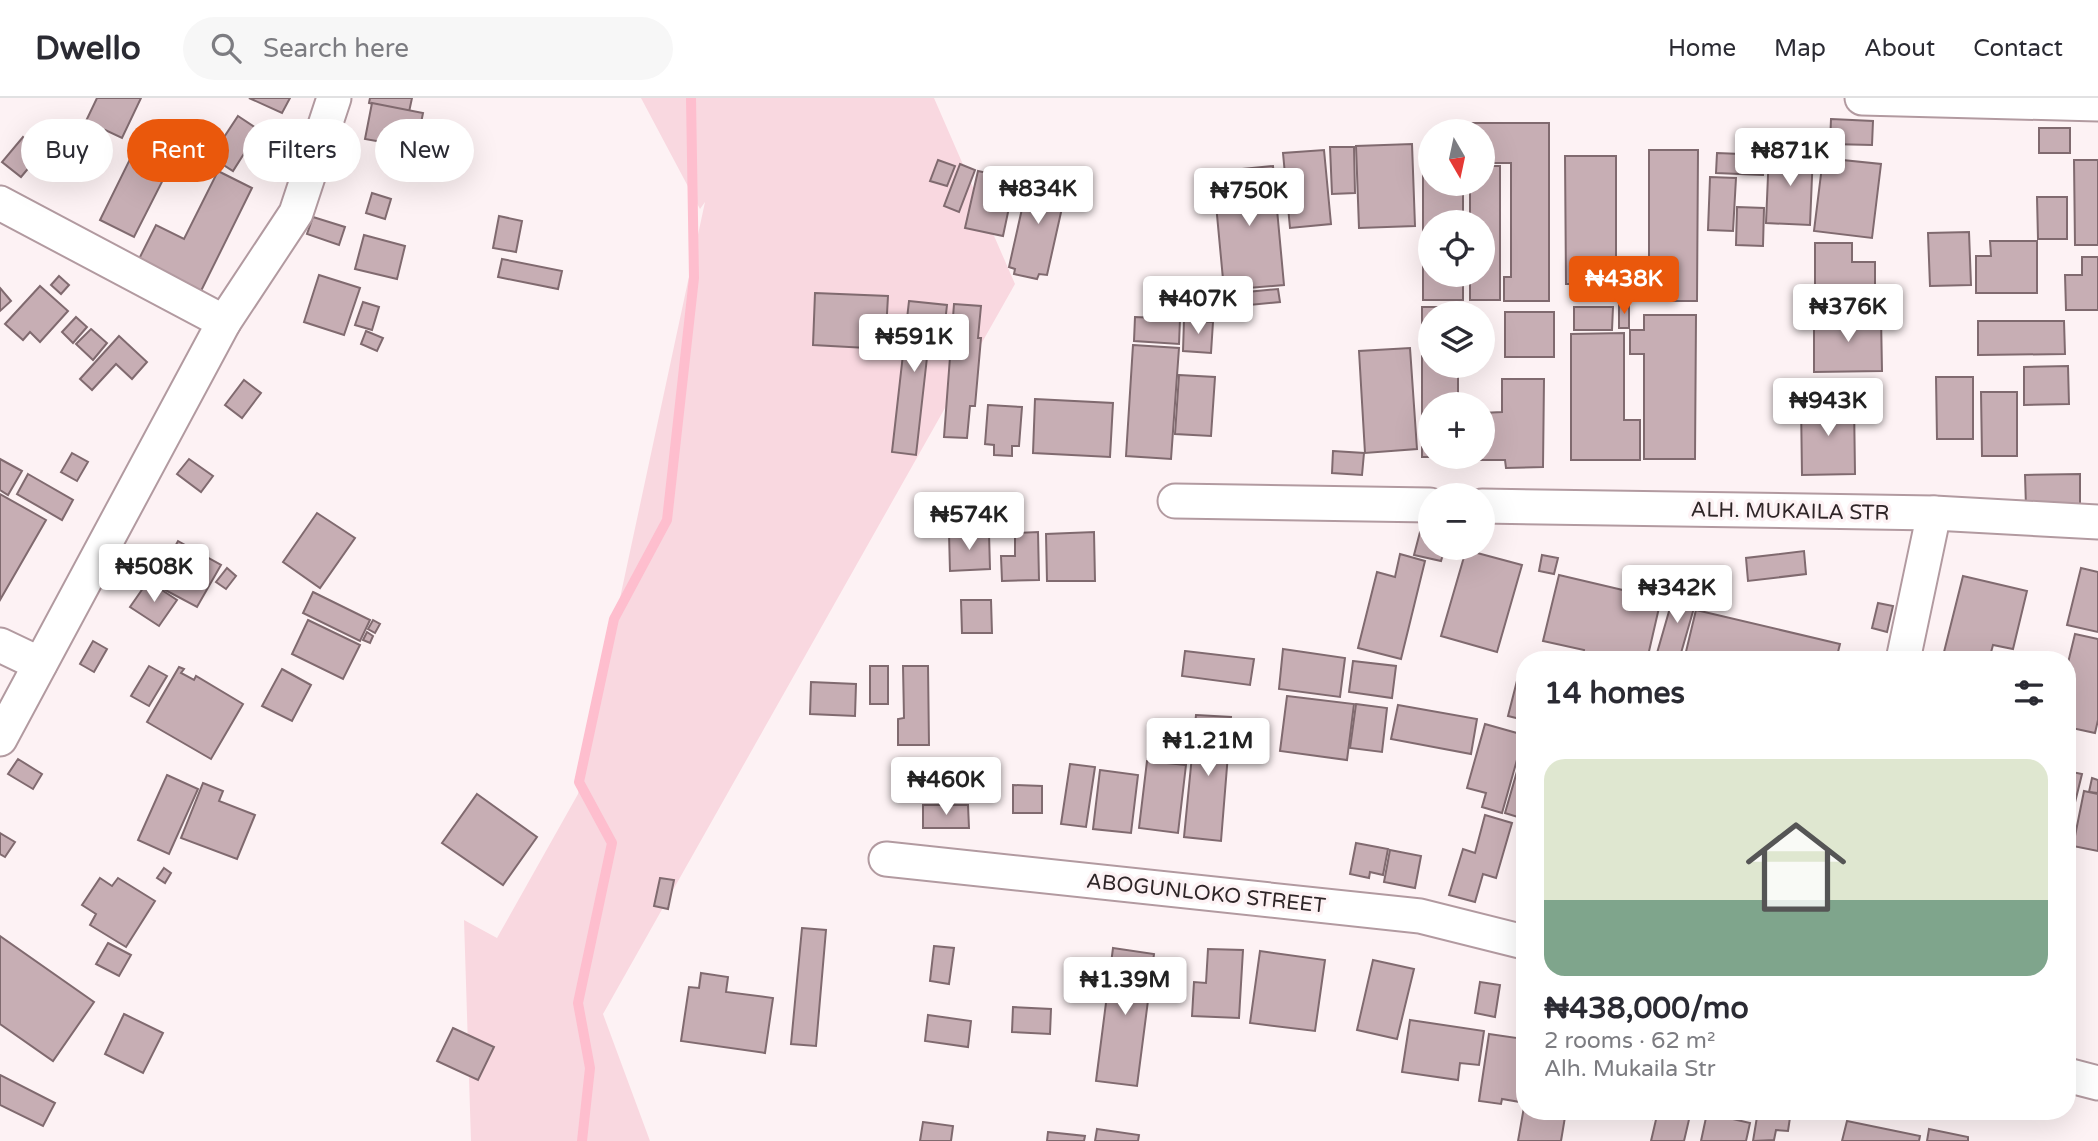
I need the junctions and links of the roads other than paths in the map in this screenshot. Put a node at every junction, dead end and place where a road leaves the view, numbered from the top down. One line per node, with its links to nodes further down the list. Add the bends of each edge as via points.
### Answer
1 (334, 98): 5 (street, via 296,213)
2 (1862, 98): 3 (street)
3 (2098, 104)
4 (0, 203): 5 (street)
5 (225, 322): 13 (street)
6 (1175, 501): 7 (street)
7 (1418, 505)
8 (1495, 506): 9 (street, ALH. MUKAILA STR)
9 (1934, 513): 10 (street, ALH. MUKAILA STR); 12 (street)
10 (2098, 522)
11 (0, 645): 13 (street)
12 (1905, 651)
13 (40, 664): 14 (street)
14 (0, 739)
15 (886, 859): 16 (street, ABOGUNLOKO STREET, via 1420,916)
16 (1516, 940)
17 (2076, 1077): 18 (street)
18 (2098, 1083)

